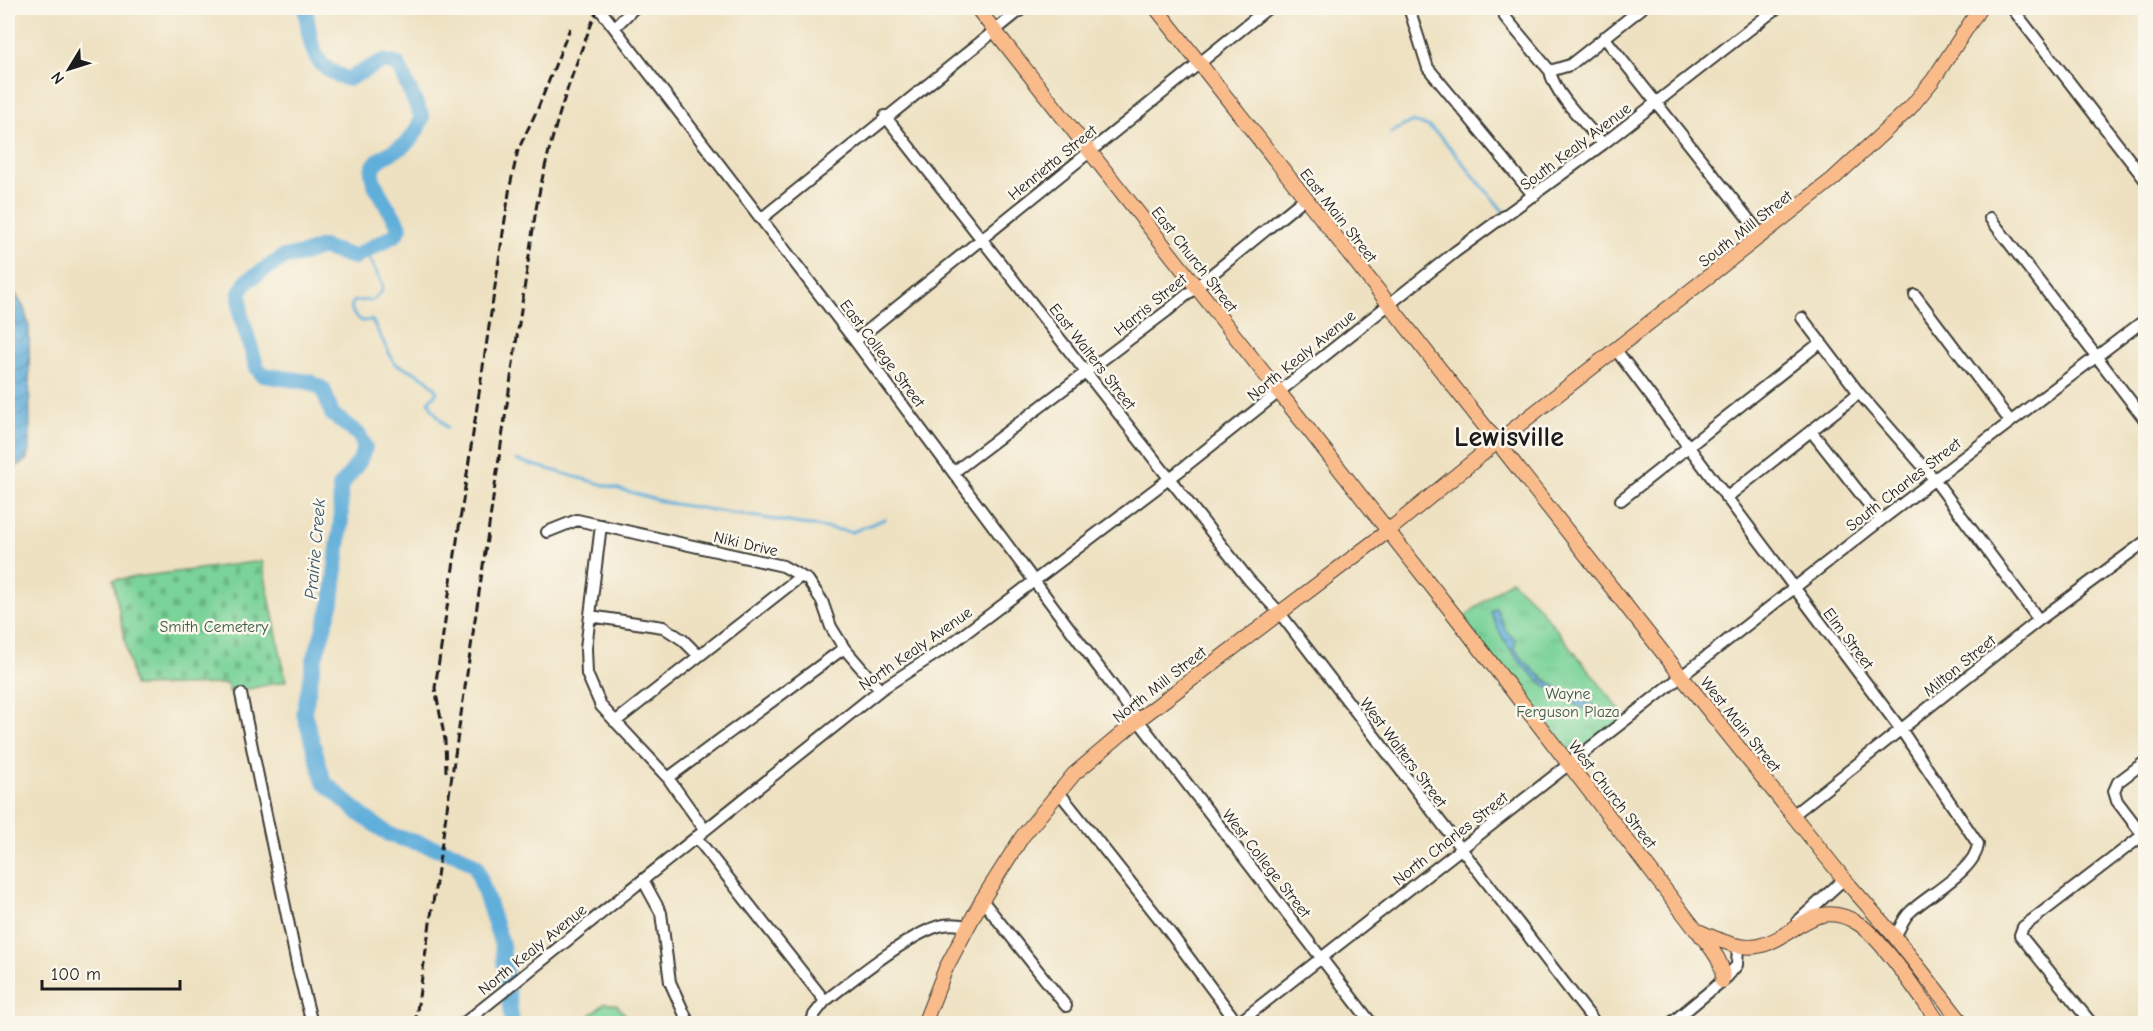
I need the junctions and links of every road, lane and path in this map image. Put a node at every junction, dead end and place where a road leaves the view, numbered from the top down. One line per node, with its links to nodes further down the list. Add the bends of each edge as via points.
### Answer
1 (599, 8): 13 (street, East College Street)
2 (634, 8): 13 (street)
3 (977, 8): 14 (main road, East Church Street)
4 (1023, 8): 14 (street)
5 (1156, 8): 16 (main road, East Main Street)
6 (1266, 8): 16 (street, Henrietta Street)
7 (1409, 8): 23 (street, via 1428,68)
8 (1504, 8): 17 (street, via 1505,17)
9 (1642, 8): 15 (street)
10 (1777, 8): 18 (street, South Kealy Avenue)
11 (1980, 8): 27 (main road, South Mill Street, via 1933,80 1894,125)
12 (2012, 8): 22 (street)
13 (615, 27): 26 (street, East College Street)
14 (994, 30): 19 (street); 21 (main road, East Church Street)
15 (1604, 37): 17 (street, via 1570,65); 18 (street)
16 (1200, 63): 21 (street, Henrietta Street); 24 (main road, East Main Street)
17 (1550, 72): 20 (street, via 1564,98)
18 (1658, 102): 20 (street, South Kealy Avenue); 27 (street)
19 (885, 116): 26 (street); 28 (street, East Walters Street)
20 (1603, 144): 23 (street, South Kealy Avenue)
21 (1090, 151): 28 (street, Henrietta Street); 29 (main road, East Church Street)
22 (2145, 181)
23 (1534, 196): 31 (street, South Kealy Avenue)
24 (1305, 198): 29 (street, Harris Street); 31 (main road, East Main Street)
25 (1990, 218): 37 (street)
26 (761, 219): 34 (street, East College Street)
27 (1762, 236): 36 (main road, South Mill Street)
28 (982, 238): 34 (street, Henrietta Street); 38 (street, East Walters Street)
29 (1196, 286): 38 (street, Harris Street); 39 (main road, East Church Street)
30 (1915, 295): 41 (street)
31 (1389, 304): 39 (street, North Kealy Avenue); 44 (main road, East Main Street)
32 (1802, 318): 35 (street)
33 (2145, 319): 37 (street, South Charles Street)
34 (855, 341): 46 (street, East College Street)
35 (1821, 342): 40 (street); 45 (street)
36 (1617, 350): 44 (main road, South Mill Street); 45 (street, Elm Street)
37 (2096, 356): 41 (street, South Charles Street); 42 (street)
38 (1088, 373): 46 (street, Harris Street); 47 (street, East Walters Street)
39 (1278, 393): 47 (street, North Kealy Avenue); 53 (main road, East Church Street)
40 (1859, 393): 43 (street); 48 (street)
41 (2010, 421): 48 (street, South Charles Street)
42 (2145, 421)
43 (1811, 431): 49 (street); 51 (street)
44 (1497, 442): 53 (main road, North Mill Street); 64 (main road, West Main Street)
45 (1688, 448): 49 (street, Elm Street); 50 (street)
46 (954, 472): 57 (street, East College Street)
47 (1169, 477): 57 (street, North Kealy Avenue); 59 (street, East Walters Street, via 1249,580)
48 (1934, 479): 51 (street, South Charles Street); 61 (street)
49 (1726, 498): 58 (street, Elm Street)
50 (1621, 500)
51 (1881, 520): 58 (street, South Charles Street)
52 (601, 525): 54 (street, Niki Drive, via 577,520); 56 (street, Niki Drive, via 783,566); 60 (street)
53 (1388, 531): 59 (main road, North Mill Street); 71 (main road, West Church Street)
54 (547, 532)
55 (2145, 541): 61 (street, Milton Street)
56 (801, 576): 62 (street, Niki Drive, via 822,601); 63 (street)
57 (1034, 579): 65 (street, North Kealy Avenue, via 951,644); 67 (street, East College Street)
58 (1793, 589): 64 (street, South Charles Street); 69 (street, Elm Street)
59 (1279, 612): 67 (main road, North Mill Street); 77 (street, West Walters Street)
60 (590, 616): 63 (street, via 663,627); 68 (street, via 587,674 601,706)
61 (2039, 620): 69 (street, Milton Street)
62 (844, 648): 65 (street, Niki Drive); 72 (street)
63 (699, 656): 68 (street)
64 (1682, 677): 71 (street, North Charles Street); 74 (main road, West Main Street)
65 (880, 690): 75 (street, North Kealy Avenue)
66 (242, 694): 90 (street)
67 (1138, 720): 73 (main road, North Mill Street); 86 (street, West College Street)
68 (615, 722): 72 (street)
69 (1902, 731): 74 (street, Milton Street); 84 (street, Elm Street, via 1978,844 1977,854 1966,867 1908,914)
70 (2145, 761): 76 (street, via 2118,782 2114,791)
71 (1570, 765): 77 (street, North Charles Street); 82 (main road, West Church Street)
72 (668, 778): 75 (street)
73 (1058, 791): 80 (main road, North Mill Street, via 1022,837); 95 (street)
74 (1794, 815): 78 (main road, West Main Street)
75 (701, 833): 79 (street, North Kealy Avenue); 88 (street)
76 (2144, 837): 101 (street, via 2023,927 2020,935)
77 (1459, 848): 86 (street, North Charles Street); 97 (street, West Walters Street)
78 (1844, 879): 83 (street); 84 (main road, West Main Street)
79 (643, 880): 91 (street, North Kealy Avenue); 92 (street, via 661,914 670,982)
80 (982, 900): 81 (main road, North Mill Street); 89 (street)
81 (967, 926): 88 (street, via 956,923 927,931); 94 (main road, North Mill Street)
82 (1696, 930): 85 (main road); 87 (main road, West Church Street, via 1720,963)
83 (1785, 933): 85 (main road, via 1758,946); 99 (main road, via 1811,919 1837,914 1861,925)
84 (1896, 936): 100 (main road, West Main Street)
85 (1738, 945): 87 (street, via 1737,965)
86 (1322, 958): 95 (street, North Charles Street); 96 (street, West College Street)
87 (1722, 981): 98 (street)
88 (825, 1001): 93 (street)
89 (1066, 1006)
90 (312, 1023)
91 (463, 1023)
92 (689, 1023)
93 (811, 1023)
94 (924, 1023)
95 (1237, 1023)
96 (1372, 1023)
97 (1596, 1023)
98 (1670, 1023)
99 (1940, 1023)
100 (1963, 1023)
101 (2092, 1023)

